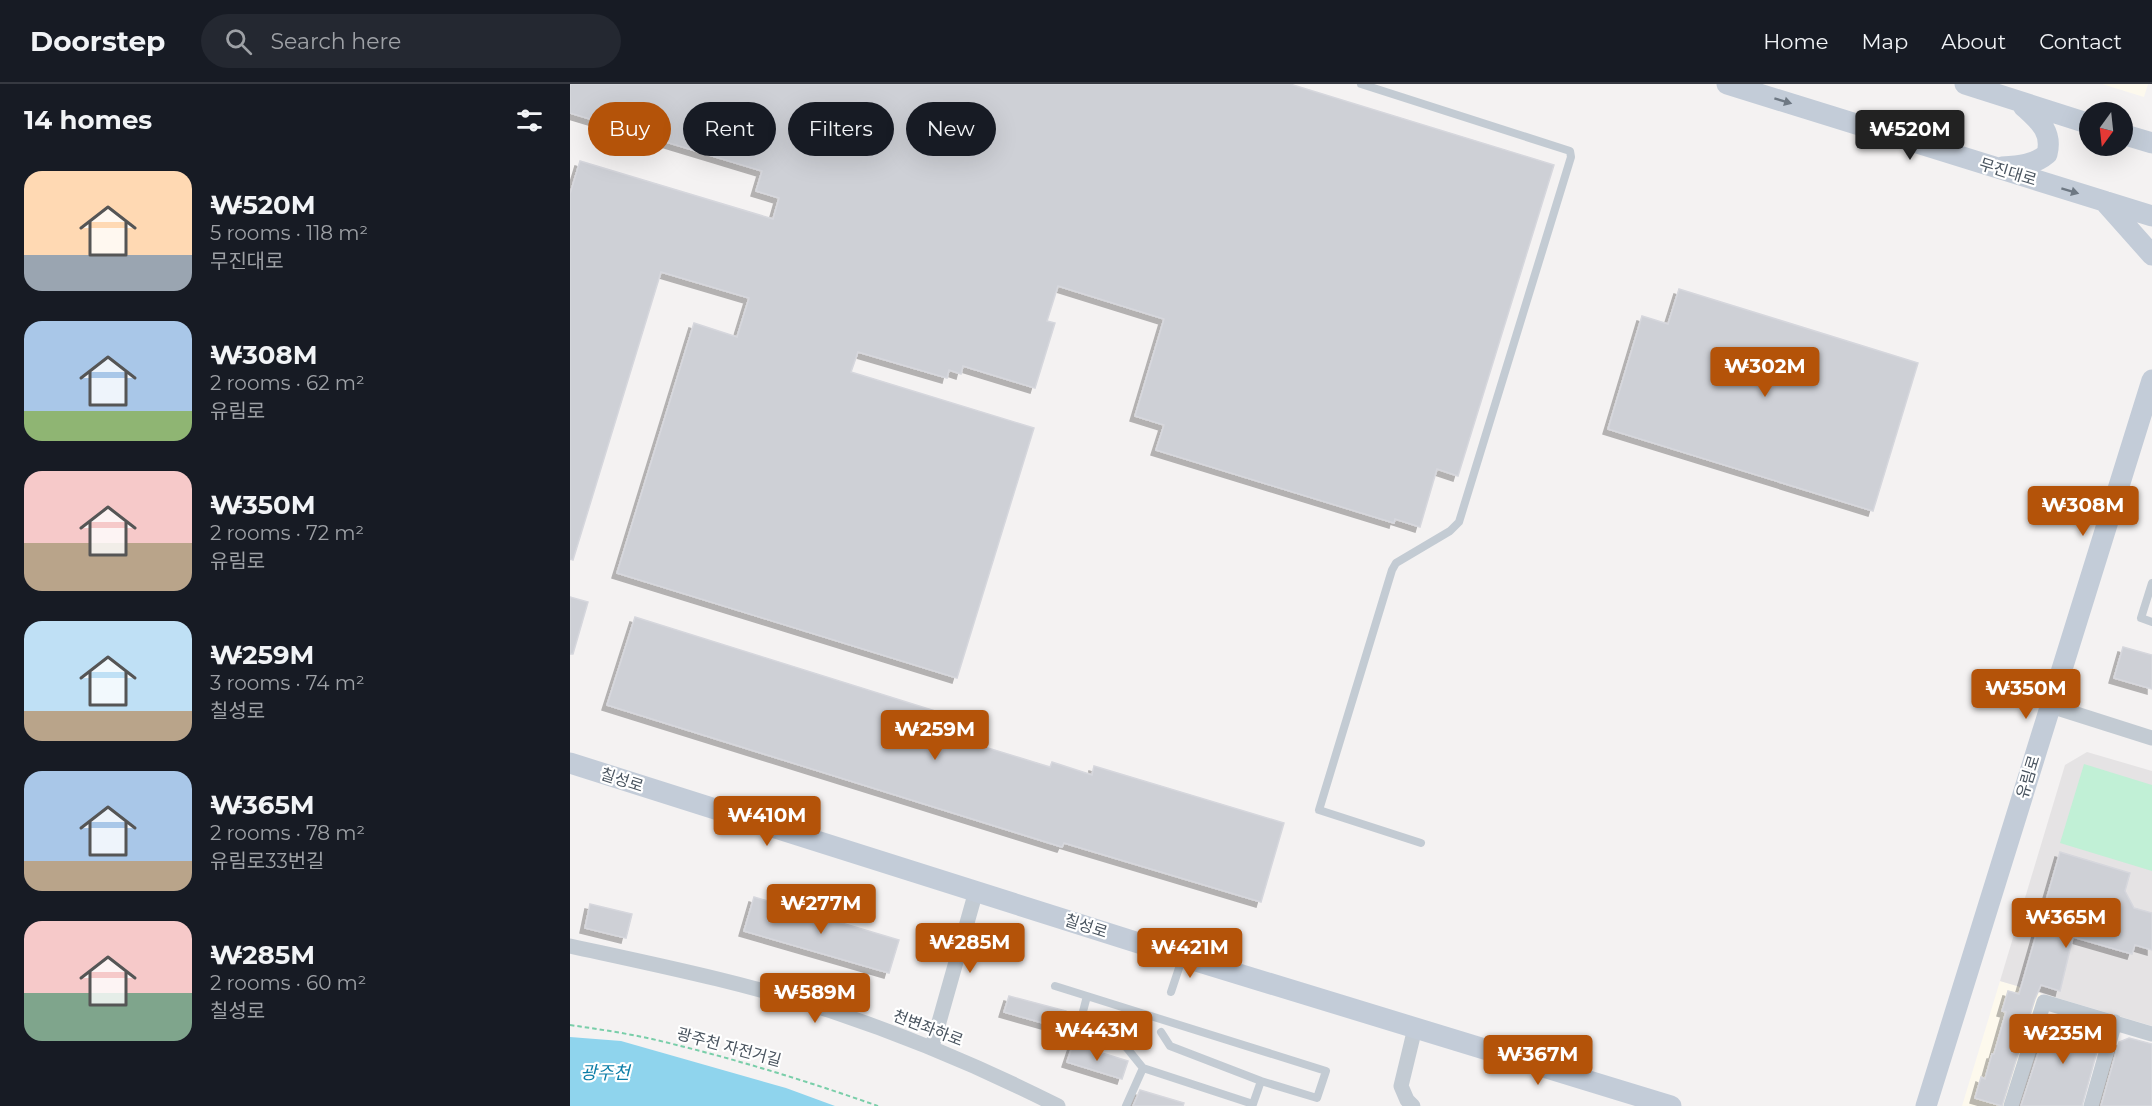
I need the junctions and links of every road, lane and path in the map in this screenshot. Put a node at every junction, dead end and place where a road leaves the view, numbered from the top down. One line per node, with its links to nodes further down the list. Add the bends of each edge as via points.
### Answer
1 (1361, 84): 18 (lane, via 1570,151 1571,157 1459,522 1396,563 1392,570 1319,810)
2 (1728, 84): 8 (street, 무진대로, one-way to 8)
3 (1965, 84): 4 (street)
4 (2018, 101): 5 (street); 8 (street, via 2042,124 2049,137 2047,154 2026,165)
5 (2079, 120)
6 (2133, 137): 7 (street)
7 (2152, 143)
8 (1995, 168): 9 (street, 무진대로, one-way to 9)
9 (2103, 201): 10 (street, 무진대로); 11 (street)
10 (2152, 216)
11 (2152, 255)
12 (2152, 380): 15 (street, 유림로)
13 (2152, 583): 14 (lane, via 2140,618)
14 (2152, 622)
15 (2051, 706): 16 (street); 39 (street, 유림로)
16 (2152, 738)
17 (570, 763): 19 (street, 칠성로)
18 (1421, 843)
19 (976, 891): 21 (street, 칠성로); 30 (street)
20 (570, 946): 30 (street, 천변좌하로, via 755,990)
21 (1182, 957): 23 (lane); 27 (street, 칠성로)
22 (1055, 986): 24 (lane)
23 (1172, 992)
24 (1087, 996): 31 (lane, via 1078,1031 1126,1047); 32 (lane, via 1326,1071 1317,1098)
25 (2115, 1022): 29 (street); 40 (street, via 2044,1002); 41 (street)
26 (570, 1024): 34 (path, 광주천 자전거길, via 722,1056)
27 (1415, 1028): 33 (street, 칠성로); 37 (street, via 1401,1086)
28 (1161, 1032): 32 (lane, via 1170,1046)
29 (2152, 1034)
30 (932, 1047): 35 (street, 천변좌하로)
31 (1143, 1068): 32 (lane, via 1253,1104); 36 (lane)
32 (1261, 1081)
33 (1619, 1098): 38 (street, 칠성로)
34 (878, 1106)
35 (1058, 1106)
36 (1126, 1106)
37 (1413, 1106)
38 (1671, 1106)
39 (1926, 1106)
40 (2011, 1106)
41 (2091, 1106)

